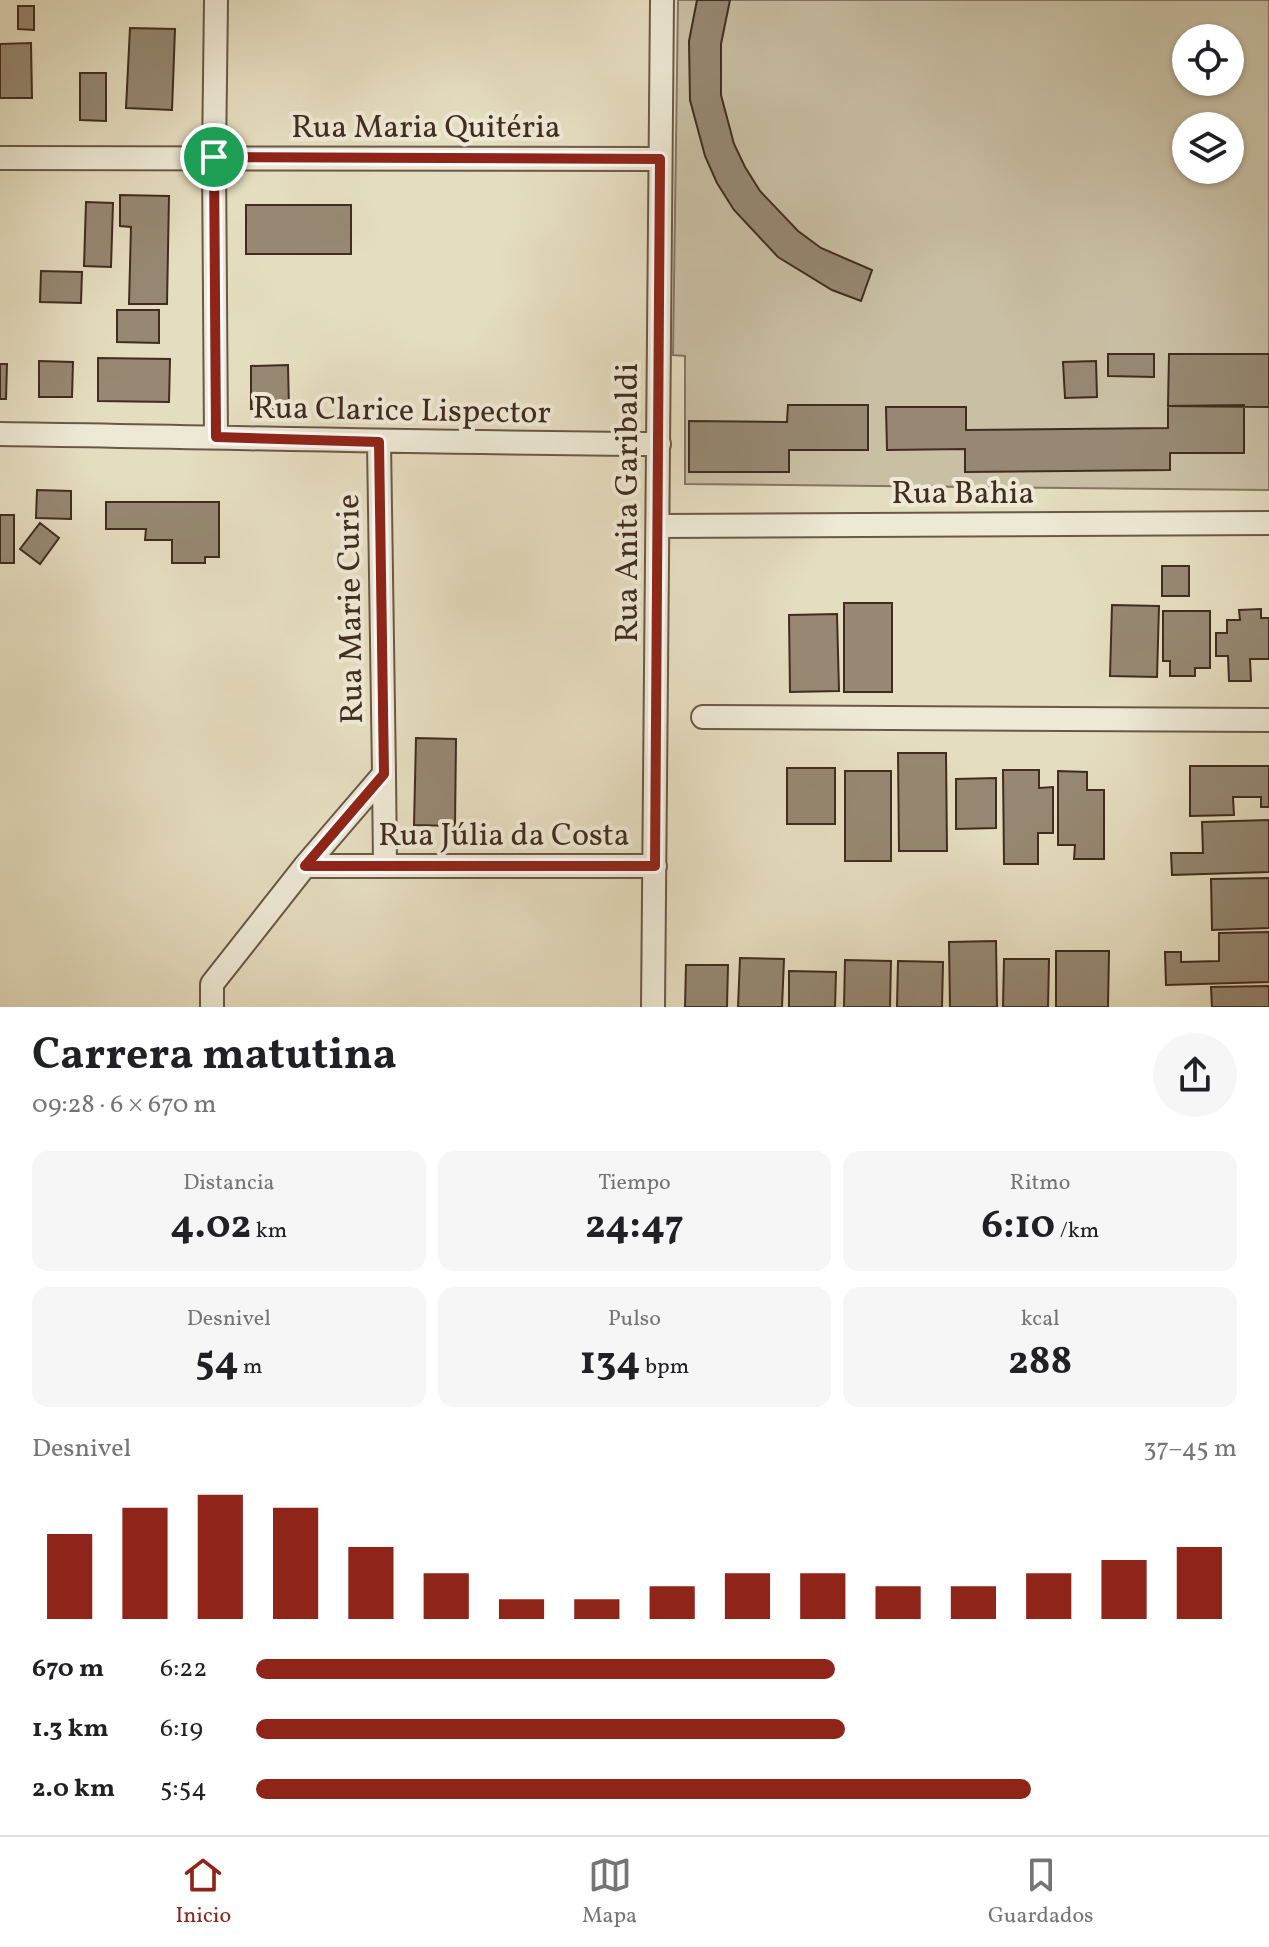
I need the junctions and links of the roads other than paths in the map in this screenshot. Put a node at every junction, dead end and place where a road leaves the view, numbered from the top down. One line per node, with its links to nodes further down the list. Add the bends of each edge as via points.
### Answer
1 (216, 0): 3 (street)
2 (662, 0): 5 (street, Rua Anita Garibaldi)
3 (214, 157): 4 (street, Rua Maria Quitéria); 5 (street, Rua Maria Quitéria); 7 (street)
4 (0, 158)
5 (660, 159): 9 (street, Rua Anita Garibaldi)
6 (0, 434): 7 (street, Rua Clarice Lispector)
7 (216, 437): 8 (street, Rua Clarice Lispector)
8 (379, 442): 9 (street, Rua Clarice Lispector); 14 (street, Rua Marie Curie)
9 (659, 444): 11 (street, Rua Anita Garibaldi)
10 (1269, 523): 11 (street, Rua Bahia)
11 (658, 526): 17 (street, Rua Anita Garibaldi)
12 (703, 717): 13 (street)
13 (1269, 720)
14 (384, 774): 15 (street); 16 (street, Rua Marie Curie)
15 (305, 866): 16 (street, Rua Júlia da Costa); 18 (street, via 212,984)
16 (385, 866): 17 (street, Rua Júlia da Costa)
17 (655, 866): 19 (street, Rua Anita Garibaldi)
18 (212, 1007)
19 (653, 1007)

